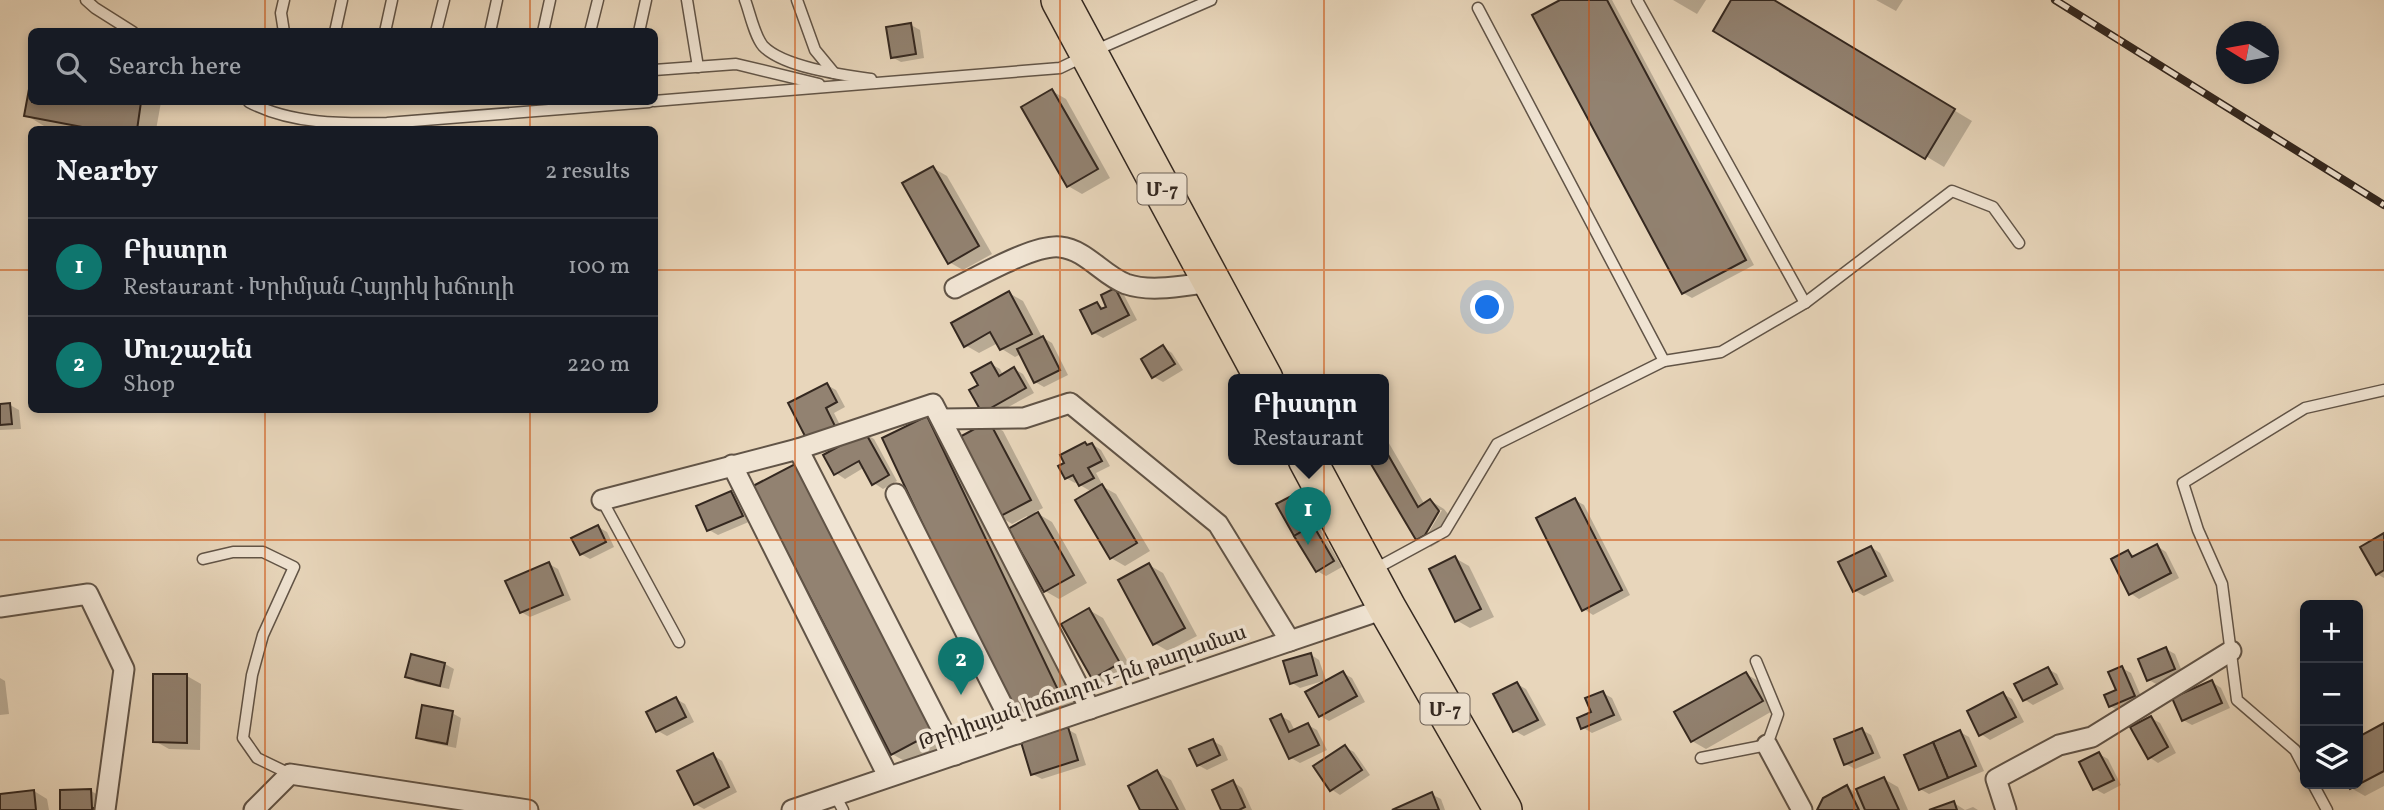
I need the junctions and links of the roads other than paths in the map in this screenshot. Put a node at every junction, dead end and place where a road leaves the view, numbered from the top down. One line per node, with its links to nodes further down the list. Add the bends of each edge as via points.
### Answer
1 (86, 0): 17 (lane)
2 (284, 0): 18 (lane)
3 (342, 0): 19 (lane)
4 (392, 0): 20 (lane)
5 (444, 0): 21 (lane)
6 (497, 0): 22 (lane)
7 (550, 0): 23 (lane)
8 (597, 0): 24 (lane)
9 (646, 0): 25 (lane)
10 (687, 0): 27 (lane)
11 (745, 0): 29 (lane, via 761,44 769,51 778,58)
12 (797, 0): 29 (lane, via 815,50)
13 (1060, 0): 26 (highway, Մ-7)
14 (1211, 0): 26 (lane)
15 (1637, 0): 38 (lane)
16 (1478, 8): 39 (lane)
17 (127, 28)
18 (283, 28)
19 (336, 28)
20 (386, 28)
21 (437, 28)
22 (491, 28)
23 (544, 28)
24 (591, 28)
25 (640, 28)
26 (1089, 54): 30 (lane, via 1060,68); 36 (highway, Մ-7)
27 (698, 67): 28 (lane); 31 (lane, via 736,64)
28 (658, 70)
29 (836, 74): 30 (lane)
30 (892, 82): 31 (lane)
31 (829, 87): 32 (lane)
32 (658, 101)
33 (258, 105): 34 (lane, via 295,117 353,124)
34 (604, 105)
35 (2019, 243): 38 (lane, via 1993,207 1952,191)
36 (1212, 282): 37 (street, via 1146,288 1124,283 1080,253 1059,246 1031,252); 40 (highway, Մ-7)
37 (955, 288)
38 (1805, 303): 39 (lane, via 1721,352)
39 (1664, 360): 49 (lane, via 1497,444 1445,531)
40 (1261, 374)
41 (2384, 390): 54 (lane, via 2305,408 2183,483 2222,584)
42 (942, 419): 43 (street, via 933,404); 52 (street, via 1024,418 1070,403 1218,524); 56 (street)
43 (799, 449): 44 (street); 59 (street)
44 (732, 465): 47 (street); 63 (street)
45 (1310, 465): 49 (highway, Մ-7)
46 (896, 494): 57 (street)
47 (602, 500): 53 (lane)
48 (203, 558): 62 (lane, via 263,552 294,567 263,635 251,675 243,738 257,758)
49 (1368, 573): 51 (highway, Մ-7)
50 (0, 607): 66 (street, via 88,594 124,669)
51 (1387, 608): 52 (street, Թբիլիսյան խճուղու 1-ին թաղամաս); 70 (highway, Մ-7)
52 (1290, 640): 56 (street, Թբիլիսյան խճուղու 1-ին թաղամաս)
53 (679, 642)
54 (2231, 651): 61 (lane, via 2237,700); 72 (street, via 2092,737 2059,745 1996,779)
55 (1756, 661): 58 (lane, via 1778,714)
56 (1090, 709): 57 (street, Թբիլիսյան խճուղու 1-ին թաղամաս)
57 (1017, 734): 59 (street, Թբիլիսյան խճուղու 1-ին թաղամաս)
58 (1767, 746): 60 (lane); 71 (street)
59 (955, 755): 63 (street, Թբիլիսյան խճուղու 1-ին թաղամաս)
60 (1701, 758)
61 (2300, 760)
62 (290, 775): 67 (street); 68 (street)
63 (888, 776): 65 (street, Թբիլիսյան խճուղու 1-ին թաղամաս)
64 (2316, 789): 73 (lane)
65 (839, 802): 69 (street, Թբիլիսյան խճուղու 1-ին թաղամաս)
66 (104, 810)
67 (254, 810)
68 (528, 810)
69 (792, 810)
70 (1503, 810)
71 (1802, 810)
72 (2006, 810)
73 (2327, 810)

